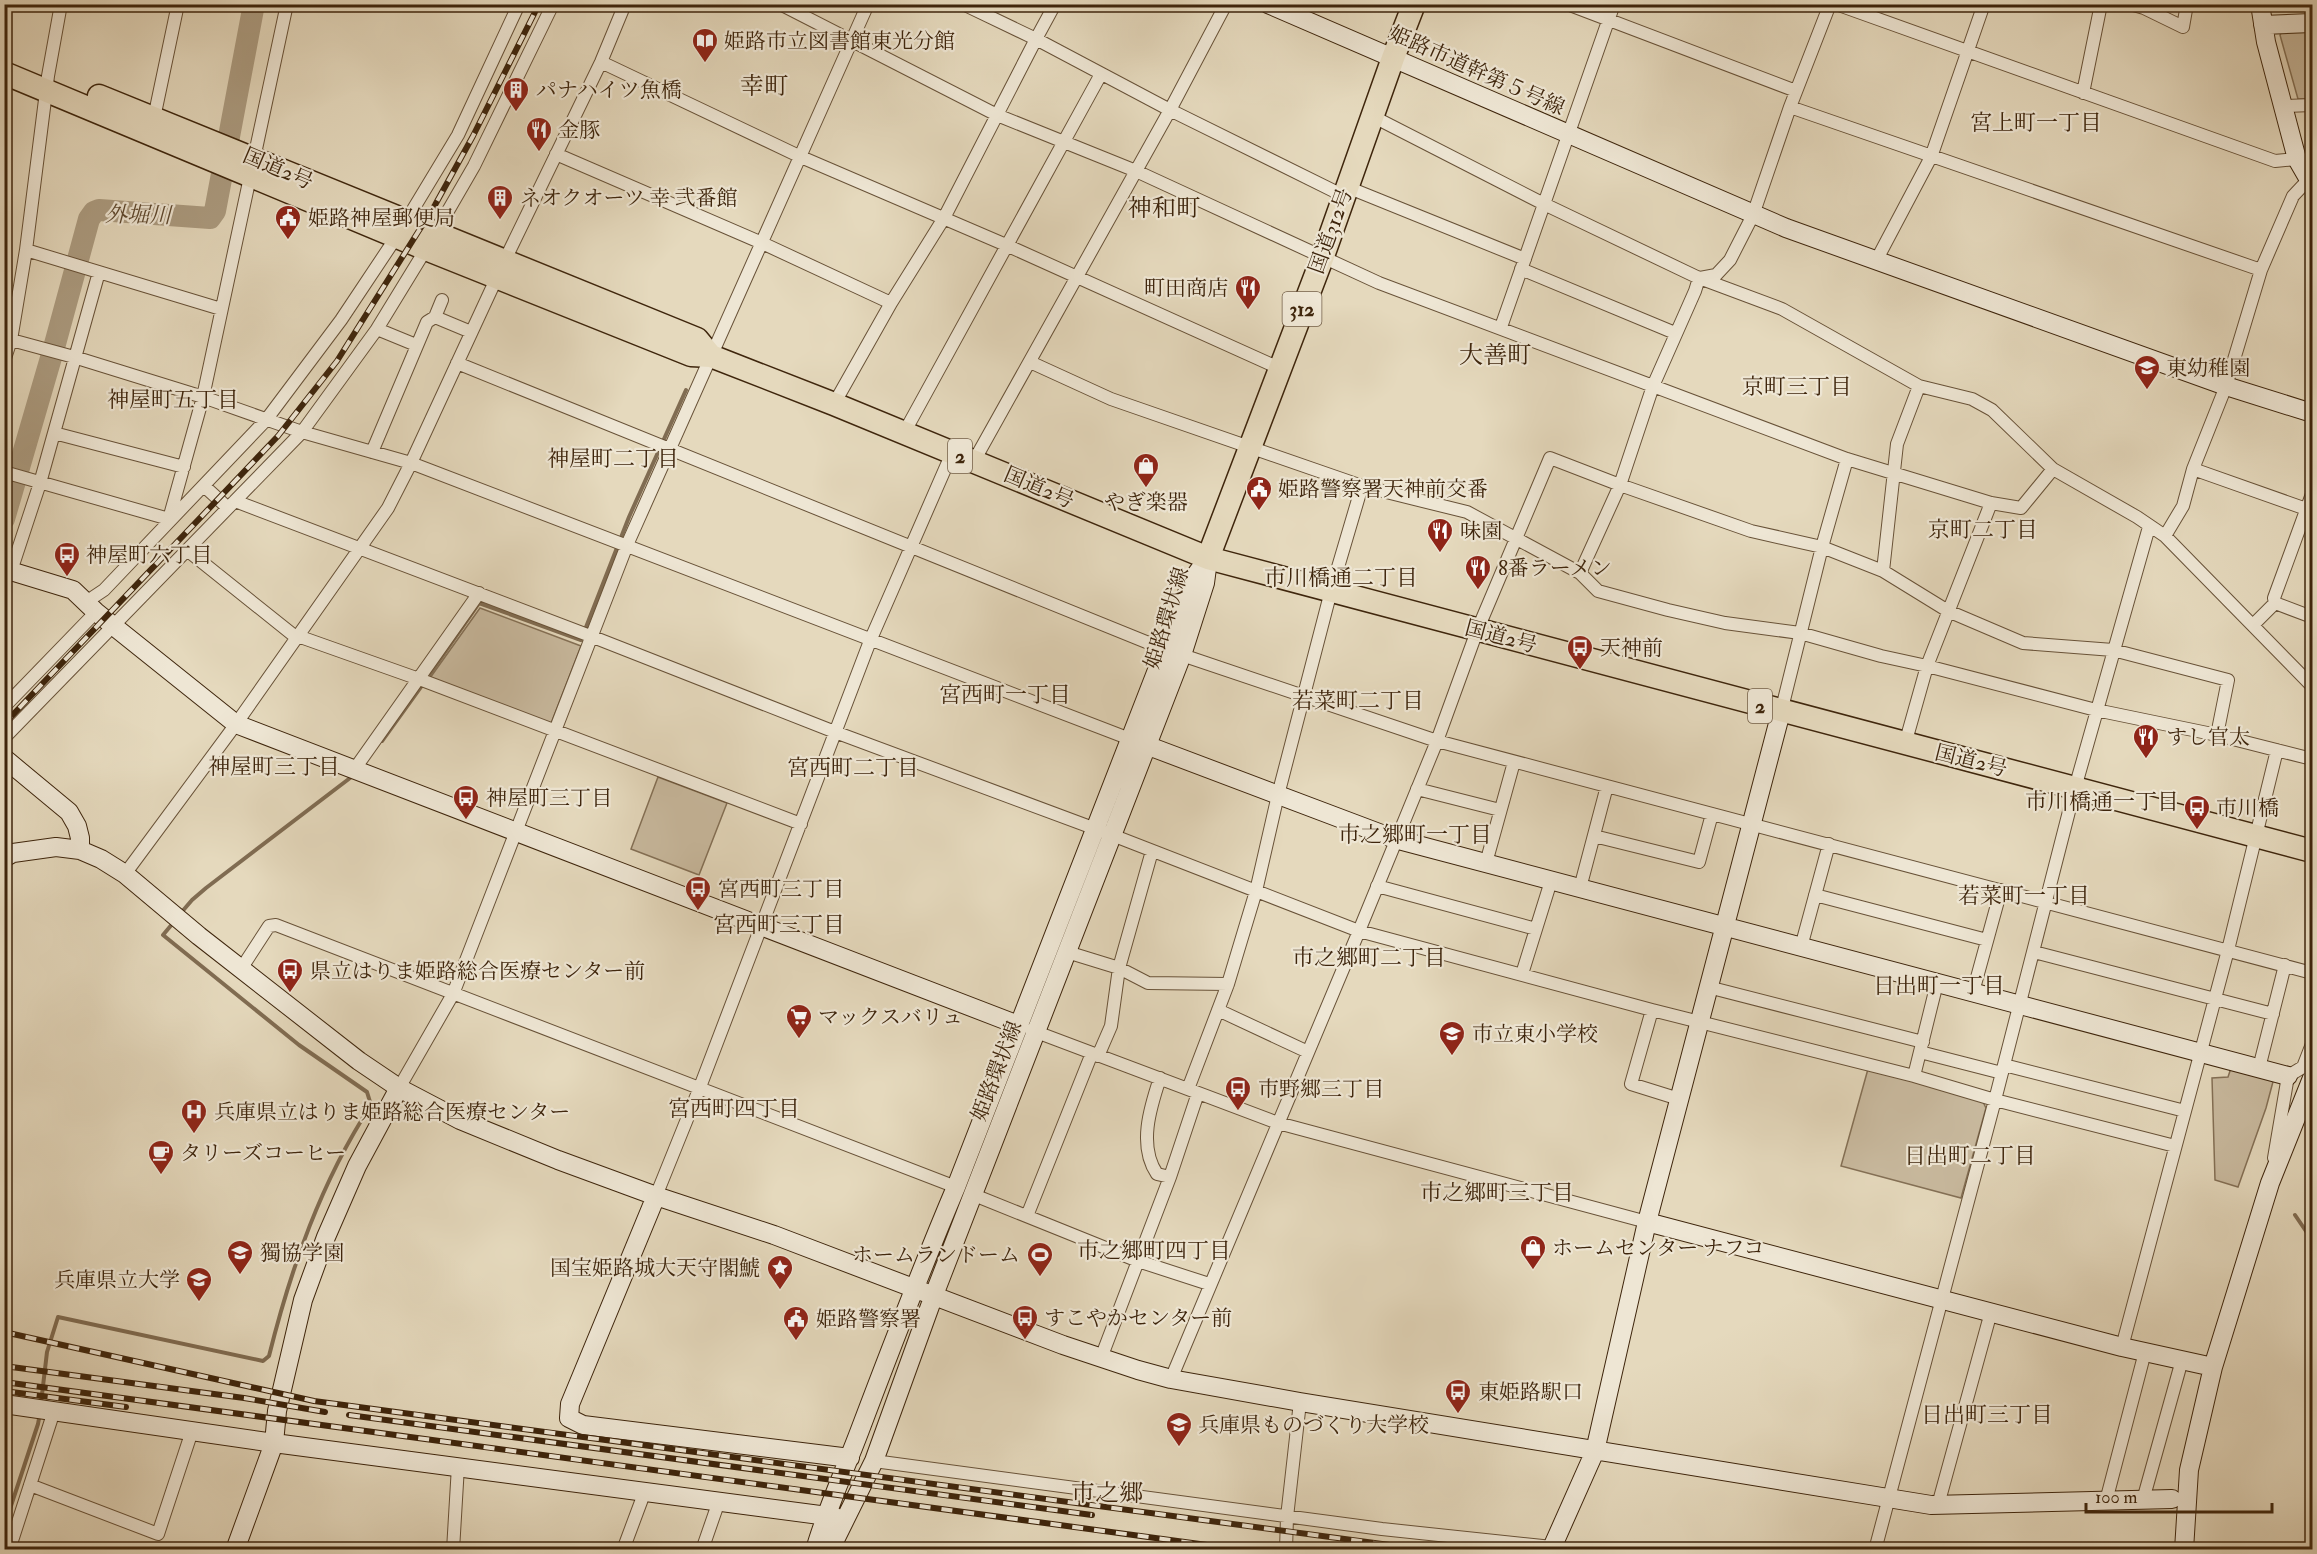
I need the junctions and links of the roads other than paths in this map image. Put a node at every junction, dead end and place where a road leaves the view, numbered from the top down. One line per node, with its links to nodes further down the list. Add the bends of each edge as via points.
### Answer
1 (61, 4): 34 (street)
2 (178, 4): 43 (street)
3 (287, 4): 50 (street)
4 (519, 4): 57 (street, via 458,135)
5 (553, 4): 58 (street, via 474,166)
6 (626, 4): 31 (street)
7 (780, 4): 27 (street)
8 (868, 4): 27 (street)
9 (963, 4): 26 (street)
10 (1055, 4): 26 (street)
11 (1226, 4): 40 (street)
12 (1268, 4): 29 (street, 姫路市道幹第５号線)
13 (1414, 4): 29 (highway, 国道312号 / 312)
14 (1567, 4): 23 (street)
15 (1614, 4): 23 (street)
16 (1830, 4): 35 (street)
17 (1836, 4): 28 (street)
18 (1984, 4): 28 (street)
19 (2101, 4): 36 (street)
20 (2130, 4): 21 (street, via 2182,27)
21 (2187, 4)
22 (2254, 5): 25 (street)
23 (1608, 21): 35 (street); 44 (street)
24 (2313, 23): 25 (street)
25 (2263, 25): 38 (street)
26 (1035, 39): 33 (street); 41 (street)
27 (852, 40): 41 (street); 47 (street)
28 (1969, 51): 36 (street); 48 (street)
29 (1393, 58): 42 (highway, 国道312号 / 312); 44 (street, 姫路市道幹第５号線)
30 (4, 61): 34 (highway, 国道2号 / 2)
31 (601, 62): 46 (street); 47 (street)
32 (4, 74): 34 (highway, 国道2号 / 2)
33 (1101, 74): 40 (street); 45 (street)
34 (48, 83): 43 (highway, 国道2号 / 2); 50 (highway, 国道2号 / 2); 61 (street)
35 (1796, 91): 39 (street)
36 (2083, 93): 49 (street, via 2275,161)
37 (2313, 105): 38 (street)
38 (2284, 106): 49 (street)
39 (1790, 107): 48 (street); 55 (street)
40 (1170, 110): 51 (street); 53 (street)
41 (997, 115): 45 (street); 56 (street)
42 (1372, 116): 53 (highway, 国道312号 / 312); 54 (street)
43 (154, 118): 50 (highway, 国道2号 / 2)
44 (1569, 135): 54 (street); 55 (street, 姫路市道幹第５号線)
45 (1063, 143): 51 (street); 60 (street)
46 (556, 154): 59 (street); 65 (street)
47 (801, 157): 56 (street); 59 (street)
48 (1931, 157): 63 (street); 66 (street)
49 (2297, 159): 52 (street)
50 (253, 168): 57 (highway, 国道2号 / 2); 72 (street)
51 (1136, 171): 62 (street); 68 (street)
52 (2311, 181): 66 (street, via 2293,196)
53 (1345, 192): 62 (highway, 国道312号 / 312); 64 (street)
54 (1544, 204): 64 (street); 69 (street)
55 (1753, 214): 63 (street, 姫路市道幹第５号線); 69 (street, via 1730,260 1716,275)
56 (944, 218): 60 (street); 71 (street)
57 (401, 229): 58 (highway, 国道2号 / 2); 92 (street, via 341,320)
58 (430, 241): 65 (highway, 国道2号 / 2); 75 (street)
59 (762, 243): 71 (street); 80 (street)
60 (1006, 245): 68 (street); 95 (street)
61 (26, 250): 67 (street); 78 (street)
62 (1323, 256): 74 (street, via 1379,283); 85 (highway, 国道312号 / 312)
63 (1876, 261): 88 (street, 姫路市道幹第５号線)
64 (1523, 264): 74 (street); 77 (street)
65 (500, 269): 76 (street); 80 (highway, 国道2号 / 2, via 697,339)
66 (2261, 270): 88 (street)
67 (99, 272): 72 (street); 81 (street)
68 (1077, 277): 83 (street); 85 (street)
69 (1699, 278): 77 (street); 87 (street, via 1782,309)
70 (442, 300): 73 (street)
71 (891, 303): 90 (street)
72 (221, 309): 89 (street)
73 (435, 316): 76 (street); 79 (street, via 427,322)
74 (1501, 327): 86 (street)
75 (377, 329): 79 (street); 93 (street)
76 (471, 332): 84 (street)
77 (1675, 333): 86 (street)
78 (8, 339): 81 (street); 82 (street)
79 (416, 345): 98 (street)
80 (711, 356): 90 (highway, 国道2号 / 2); 97 (street)
81 (74, 357): 89 (street); 94 (street)
82 (4, 361)
83 (1030, 362): 96 (street, via 1111,399); 101 (street)
84 (457, 363): 97 (street); 102 (street)
85 (1279, 368): 96 (highway, 国道312号 / 312)
86 (1653, 386): 100 (street); 109 (street)
87 (1919, 386): 104 (street, via 1972,399 1992,410); 107 (street, via 1897,444)
88 (2226, 386): 91 (street, 姫路市道幹第５号線); 105 (street)
89 (203, 397): 92 (street); 103 (street)
90 (834, 404): 95 (highway, 国道2号 / 2)
91 (2313, 413)
92 (266, 420): 93 (street); 110 (street)
93 (302, 432): 98 (street); 114 (street)
94 (54, 433): 103 (street); 108 (street)
95 (904, 433): 99 (highway, 国道2号 / 2)
96 (1250, 446): 111 (street); 125 (highway, 国道312号 / 312)
97 (671, 449): 120 (street); 123 (street)
98 (372, 452): 102 (street)
99 (952, 453): 101 (highway, 国道2号 / 2); 123 (street)
100 (1847, 459): 107 (street); 121 (street)
101 (974, 461): 125 (highway, 国道2号 / 2)
102 (411, 463): 120 (street); 122 (street, via 388,508)
103 (184, 467): 116 (street)
104 (2053, 469): 113 (street, via 2021,508); 117 (street)
105 (2193, 469): 115 (street); 118 (street, via 2182,506)
106 (6, 473): 108 (street)
107 (1892, 473): 113 (street); 127 (street)
108 (40, 483): 116 (street); 126 (street)
109 (1620, 485): 119 (street, via 1550,458); 121 (street, via 1751,531); 128 (street)
110 (204, 486): 114 (street); 116 (street)
111 (1362, 486): 119 (street, via 1467,512); 129 (street)
112 (2313, 494): 115 (street)
113 (1991, 503): 133 (street)
114 (231, 504): 122 (street); 124 (street)
115 (2310, 510): 131 (street)
116 (169, 519): 132 (street)
117 (2149, 527): 118 (street); 142 (street)
118 (2165, 536): 135 (street)
119 (1515, 540): 128 (street); 137 (street)
120 (627, 545): 140 (street); 141 (street)
121 (1822, 547): 127 (street); 138 (street)
122 (360, 548): 130 (street); 139 (street)
123 (911, 549): 141 (street); 143 (street)
124 (187, 550): 136 (street); 139 (street)
125 (1208, 558): 129 (highway, 国道2号 / 2); 143 (street, 姫路環状線, via 1192,580)
126 (8, 570): 132 (street, via 73,590)
127 (1883, 571): 133 (street)
128 (1580, 573): 138 (street, via 1598,591 1725,623)
129 (1331, 591): 137 (highway, 国道2号 / 2); 147 (street)
130 (479, 593): 140 (street); 145 (street)
131 (2274, 603): 134 (street); 135 (street)
132 (91, 607): 136 (street); 148 (street)
133 (1948, 611): 142 (street, via 2022,643); 144 (street)
134 (2313, 617)
135 (2254, 624): 146 (street)
136 (114, 627): 151 (street); 155 (street)
137 (1477, 631): 150 (highway, 国道2号 / 2); 156 (street)
138 (1800, 633): 144 (street); 150 (street)
139 (299, 636): 145 (street); 151 (street)
140 (593, 637): 152 (street); 153 (street)
141 (870, 640): 153 (street); 157 (street)
142 (2114, 650): 149 (street); 154 (street, via 2228,680)
143 (1174, 653): 147 (street); 157 (street, 姫路環状線)
144 (1927, 666): 149 (street); 158 (street)
145 (419, 680): 152 (street); 163 (street)
146 (2313, 686)
147 (1305, 697): 156 (street); 167 (street)
148 (4, 707)
149 (2096, 710): 154 (street); 165 (street)
150 (1781, 712): 158 (highway, 国道2号 / 2); 171 (street)
151 (236, 724): 163 (street); 183 (street)
152 (556, 732): 170 (street); 172 (street)
153 (835, 732): 170 (street); 173 (street)
154 (2217, 735): 159 (street)
155 (4, 738)
156 (1437, 741): 162 (street); 166 (street)
157 (1138, 742): 167 (street); 173 (street, 姫路環状線)
158 (1905, 744): 165 (highway, 国道2号 / 2)
159 (2277, 750): 161 (street); 175 (street)
160 (4, 758): 178 (street, via 69,812 77,826)
161 (2313, 759)
162 (1514, 762): 164 (street); 168 (street)
163 (354, 770): 172 (street)
164 (1607, 786): 169 (street); 174 (street)
165 (2075, 788): 175 (highway, 国道2号 / 2); 190 (street)
166 (1417, 789): 168 (street); 176 (street)
167 (1278, 795): 176 (street); 188 (street)
168 (1500, 810): 182 (street)
169 (1712, 814): 171 (street); 174 (street, via 1699,862)
170 (801, 824): 191 (street)
171 (1750, 824): 177 (street); 192 (street)
172 (515, 831): 191 (street); 209 (street)
173 (1104, 832): 179 (street); 198 (street, 姫路環状線); 216 (street, 姫路環状線)
174 (1594, 836): 186 (street)
175 (2256, 837): 180 (highway, 国道2号 / 2); 197 (street)
176 (1395, 839): 182 (street); 185 (street)
177 (1829, 844): 187 (street); 189 (street)
178 (80, 850): 181 (street, via 36,848); 183 (street)
179 (1152, 850): 188 (street); 201 (street)
180 (2313, 851)
181 (4, 858)
182 (1486, 863): 184 (street)
183 (125, 873): 202 (street)
184 (1551, 880): 186 (street); 193 (street)
185 (1377, 885): 193 (street); 194 (street)
186 (1580, 888): 192 (street)
187 (2001, 890): 190 (street); 195 (street)
188 (1256, 891): 194 (street); 206 (street)
189 (1815, 895): 195 (street); 196 (street)
190 (2047, 902): 197 (street); 199 (street)
191 (761, 926): 216 (street); 228 (street)
192 (1723, 927): 196 (street); 207 (street)
193 (1536, 929): 204 (street)
194 (1359, 931): 204 (street); 219 (street)
195 (1987, 940): 208 (street)
196 (1801, 947): 205 (street)
197 (2228, 950): 200 (street); 210 (street)
198 (1067, 952): 201 (street); 216 (street, 姫路環状線)
199 (2034, 952): 210 (street); 211 (street)
200 (2285, 965): 203 (street); 214 (street)
201 (1119, 968): 206 (street, via 1148,982); 221 (street, via 1111,1026)
202 (242, 969): 209 (street, via 269,927 276,925); 229 (street)
203 (2313, 973)
204 (1522, 974): 213 (street)
205 (1937, 983): 208 (street); 218 (street)
206 (1228, 984): 212 (street)
207 (1708, 987): 215 (street); 218 (street)
208 (1973, 992): 211 (street)
209 (453, 994): 228 (street); 229 (street)
210 (2214, 998): 214 (street); 220 (street)
211 (2020, 1004): 220 (street); 223 (street)
212 (1218, 1010): 219 (street); 230 (street)
213 (1652, 1010): 215 (street); 231 (street, via 1631,1084)
214 (2273, 1014): 222 (street)
215 (1700, 1021): 225 (street); 231 (street)
216 (1027, 1029): 221 (street); 238 (street, 姫路環状線); 239 (street, 姫路環状線)
217 (2313, 1044): 224 (street, via 2303,1066)
218 (1921, 1047): 223 (street); 225 (street)
219 (1308, 1052): 234 (street)
220 (2200, 1053): 222 (street); 233 (street)
221 (1095, 1054): 226 (street); 241 (street)
222 (2259, 1068): 224 (street)
223 (2003, 1069): 232 (street); 233 (street)
224 (2288, 1076): 237 (street)
225 (1914, 1077): 232 (street)
226 (1160, 1078): 230 (street); 236 (street, via 1147,1119 1150,1163 1157,1174)
227 (2313, 1078): 237 (street)
228 (700, 1087): 238 (street); 240 (street)
229 (399, 1089): 240 (street, via 460,1120); 259 (street, via 357,1166 303,1300 277,1411)
230 (1193, 1091): 234 (street); 236 (street)
231 (1679, 1099): 242 (street)
232 (1995, 1100): 235 (street); 247 (street)
233 (2186, 1111): 235 (street)
234 (1278, 1124): 242 (street); 244 (street)
235 (2175, 1146): 249 (street)
236 (1170, 1177): 243 (street)
237 (2270, 1183): 253 (street)
238 (956, 1187): 245 (street, 姫路環状線)
239 (974, 1195): 241 (street); 246 (street, 姫路環状線)
240 (656, 1196): 245 (street); 261 (street, via 570,1404 569,1418 582,1425)
241 (1027, 1216): 243 (street)
242 (1647, 1222): 247 (street); 260 (street)
243 (1138, 1262): 244 (street); 251 (street)
244 (1209, 1284): 254 (street)
245 (914, 1287): 246 (street); 261 (street, 姫路環状線)
246 (934, 1295): 251 (street); 262 (street, 姫路環状線)
247 (1942, 1299): 248 (street); 266 (street)
248 (1991, 1312): 249 (street); 271 (street)
249 (2122, 1347): 250 (street)
250 (2145, 1352): 252 (street); 270 (street)
251 (1101, 1358): 254 (street)
252 (2182, 1360): 253 (street); 268 (street)
253 (2213, 1366): 285 (street, via 2189,1470)
254 (1171, 1379): 255 (street)
255 (1300, 1402): 260 (street); 273 (street)
256 (4, 1404): 257 (street)
257 (54, 1412): 258 (street); 264 (street)
258 (192, 1431): 259 (street); 264 (street, via 158,1534)
259 (274, 1443): 263 (street); 277 (street)
260 (1595, 1451): 266 (street); 275 (street)
261 (850, 1458): 272 (street, 姫路環状線)
262 (874, 1461): 273 (street); 274 (street, 姫路環状線)
263 (458, 1466): 265 (street); 278 (street)
264 (30, 1485): 276 (street)
265 (645, 1491): 269 (street); 279 (street)
266 (1889, 1499): 271 (street); 284 (street)
267 (2172, 1499): 268 (street)
268 (2144, 1500): 270 (street)
269 (719, 1501): 272 (street); 280 (street)
270 (2106, 1501): 271 (street)
271 (1938, 1505)
272 (825, 1516): 274 (street); 281 (street, 姫路環状線)
273 (1287, 1517): 275 (street); 283 (street)
274 (846, 1519): 282 (street, 姫路環状線)
275 (1552, 1548)
276 (9, 1550)
277 (235, 1550)
278 (453, 1550)
279 (623, 1550)
280 (702, 1550)
281 (815, 1550)
282 (830, 1550)
283 (1286, 1550)
284 (1875, 1550)
285 (2184, 1550)

